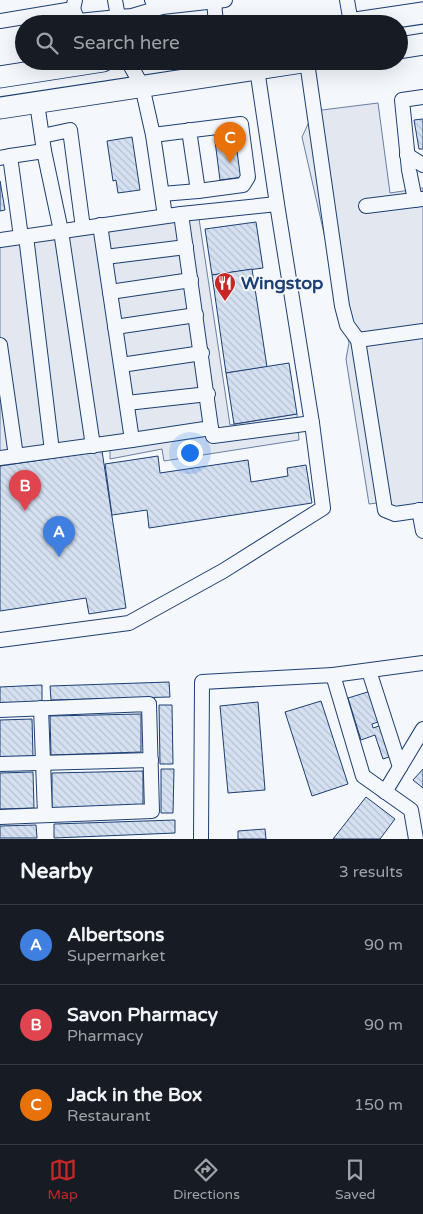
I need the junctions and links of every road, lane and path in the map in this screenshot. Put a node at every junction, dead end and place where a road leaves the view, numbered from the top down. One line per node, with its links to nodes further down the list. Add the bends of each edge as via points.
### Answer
1 (115, 0): 8 (street)
2 (347, 0): 11 (street)
3 (219, 1): 4 (street); 10 (street)
4 (157, 4): 9 (street)
5 (76, 13): 7 (street)
6 (423, 13): 12 (highway)
7 (54, 15)
8 (118, 15)
9 (134, 15)
10 (217, 15)
11 (349, 15)
12 (408, 15)
13 (15, 19): 14 (street)
14 (0, 20)
15 (423, 44): 16 (highway)
16 (408, 46)
17 (40, 70): 22 (highway)
18 (133, 70): 23 (street)
19 (250, 70): 23 (highway)
20 (257, 70): 27 (street)
21 (309, 70): 57 (street, via 342,306 347,325)
22 (0, 77)
23 (142, 86): 25 (highway); 30 (street)
24 (423, 97): 33 (street, via 402,100)
25 (37, 103): 26 (highway); 31 (street)
26 (0, 108)
27 (264, 117): 28 (street); 41 (street)
28 (241, 124): 29 (street); 38 (street, via 248,177 243,185)
29 (189, 130): 30 (street); 38 (street)
30 (154, 134): 39 (street)
31 (42, 136): 32 (street); 46 (street, via 70,130)
32 (44, 151): 34 (street); 47 (street)
33 (407, 154): 35 (street); 36 (street)
34 (5, 157): 48 (street)
35 (423, 165)
36 (409, 170): 37 (street); 40 (street)
37 (423, 184)
38 (198, 191): 39 (street)
39 (162, 194): 44 (street)
40 (419, 199): 42 (street)
41 (277, 204): 43 (street); 63 (street)
42 (366, 206)
43 (181, 214): 44 (street); 50 (street)
44 (165, 216): 45 (street)
45 (100, 225): 46 (street); 51 (street)
46 (83, 228): 47 (street)
47 (61, 231): 48 (street); 66 (street)
48 (23, 237): 49 (street); 67 (street)
49 (0, 240)
50 (186, 247): 51 (street); 52 (street)
51 (105, 258): 53 (street)
52 (191, 280): 53 (street); 54 (street)
53 (110, 292): 55 (street)
54 (196, 315): 55 (street); 59 (street)
55 (115, 326): 60 (street)
56 (423, 331): 57 (street)
57 (358, 340): 70 (street, via 384,510 395,514)
58 (0, 345): 68 (street)
59 (202, 353): 60 (street); 61 (street)
60 (121, 365): 62 (street)
61 (208, 394): 62 (street); 64 (street)
62 (127, 403): 65 (street)
63 (312, 423): 64 (street, via 213,436); 72 (street, via 323,508 222,571 129,623)
64 (212, 428): 65 (street)
65 (132, 440): 66 (street)
66 (93, 446): 67 (street)
67 (52, 451): 68 (street)
68 (16, 456): 69 (street)
69 (0, 458)
70 (421, 510): 71 (street)
71 (423, 531)
72 (0, 640)
73 (423, 663): 74 (street)
74 (369, 670): 75 (street); 82 (street)
75 (334, 675): 83 (street, via 363,776); 86 (street, via 202,682)
76 (41, 708): 77 (street); 79 (street, via 149,704); 80 (street)
77 (0, 710)
78 (423, 729): 82 (street)
79 (151, 760): 80 (street); 84 (street, via 152,811)
80 (43, 763): 81 (street); 84 (street)
81 (0, 764)
82 (400, 766): 83 (street)
83 (385, 792): 87 (street, via 411,810)
84 (45, 815): 85 (street)
85 (0, 817)
86 (201, 839)
87 (416, 839)

